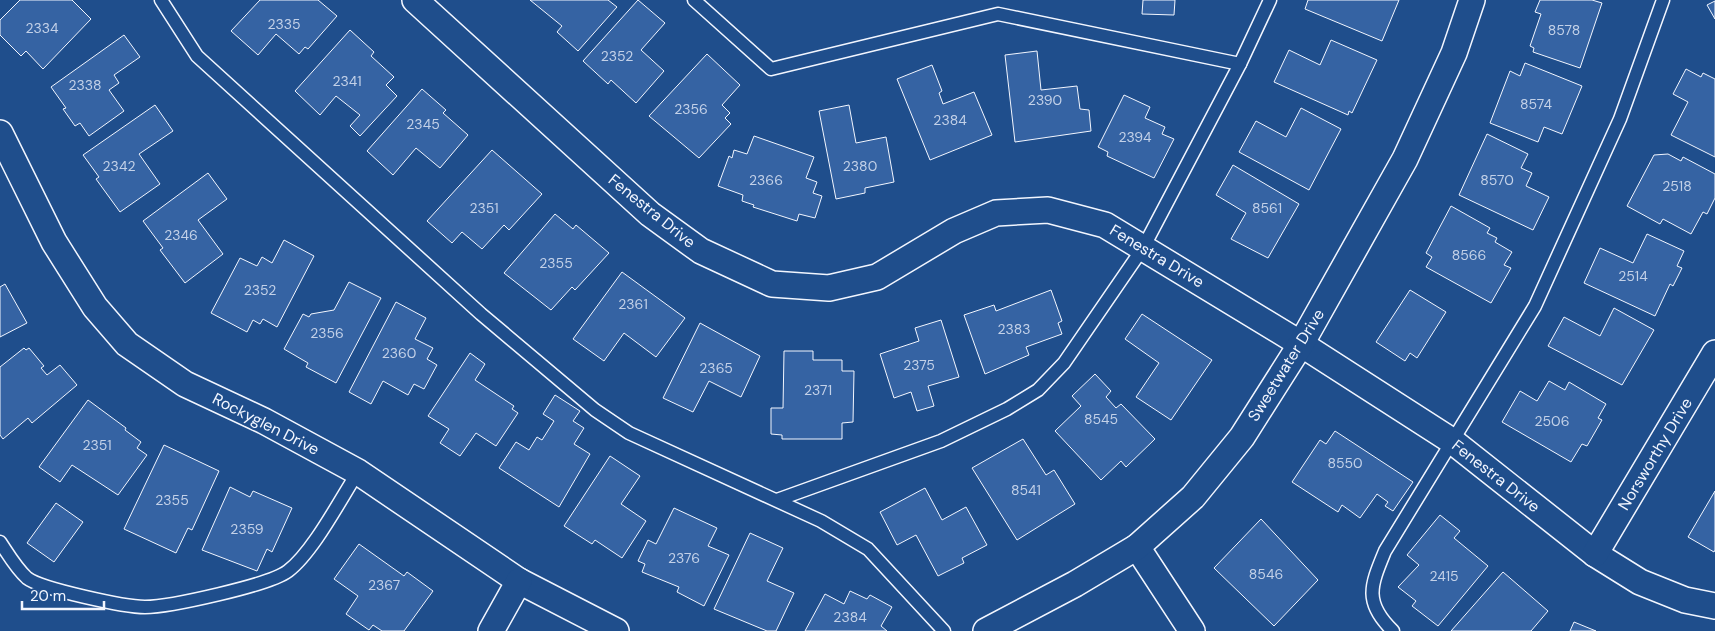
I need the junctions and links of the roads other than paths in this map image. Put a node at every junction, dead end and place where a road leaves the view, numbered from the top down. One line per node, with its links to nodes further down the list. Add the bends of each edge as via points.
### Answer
1 (161, 0): 14 (lane, via 197,56 481,314 595,410 629,433)
2 (415, 0): 9 (street, Fenestra Drive, via 650,214 701,251 772,284 828,288 877,277 954,231 996,213 1048,210 1105,225)
3 (694, 0): 7 (lane, via 771,69 998,14)
4 (1270, 0): 7 (lane)
5 (1472, 0): 10 (street, Sweetwater Drive, via 1454,53 1405,159)
6 (1663, 0): 12 (lane, via 1620,119 1561,253 1535,306)
7 (1240, 64): 9 (lane)
8 (0, 134): 13 (street, Rockyglen Drive, via 54,242 95,307 127,344 185,384 264,421)
9 (1143, 248): 10 (street, Fenestra Drive); 14 (lane, via 1064,363 1038,390 941,441)
10 (1301, 344): 12 (street, Fenestra Drive); 16 (street, Sweetwater Drive, via 1242,437 1193,497)
11 (1715, 353): 17 (street, Norsworthy Drive)
12 (1452, 441): 17 (street, Fenestra Drive); 25 (lane, via 1385,551 1372,582 1373,603 1382,620)
13 (358, 472): 15 (lane, via 308,549 288,572 270,580 172,605 143,607 46,588 28,578 14,564); 18 (street, Rockyglen Drive)
14 (777, 500): 22 (lane, via 868,549)
15 (0, 542)
16 (1137, 547): 23 (street, Sweetwater Drive); 24 (street)
17 (1595, 554): 19 (street, Fenestra Drive, via 1640,582 1684,600)
18 (519, 581): 20 (street); 21 (street, Rockyglen Drive)
19 (1715, 606)
20 (491, 631)
21 (616, 631)
22 (944, 631)
23 (986, 631)
24 (1192, 631)
25 (1393, 631)

